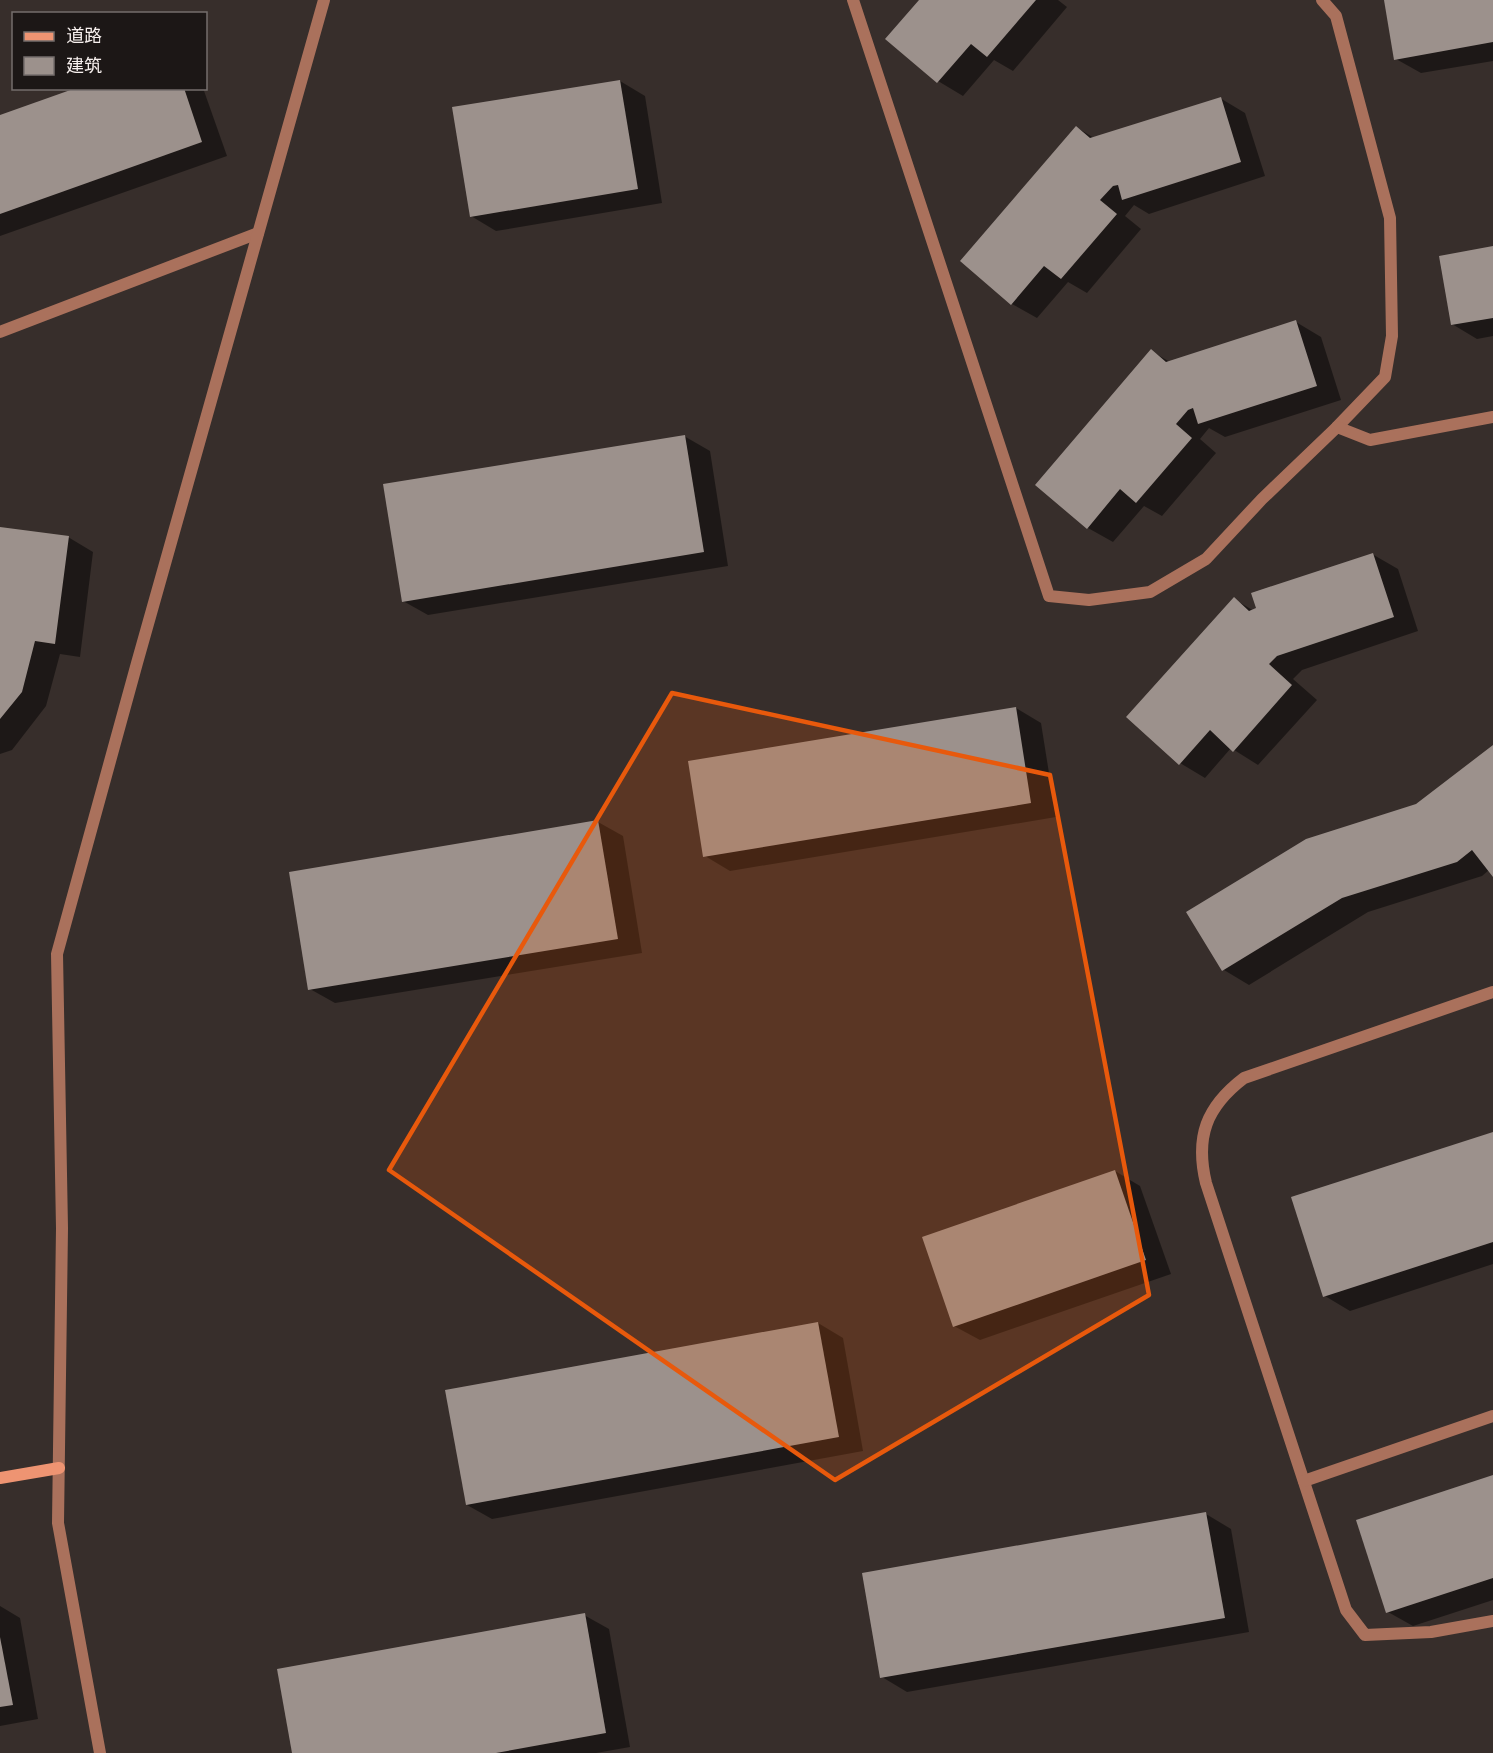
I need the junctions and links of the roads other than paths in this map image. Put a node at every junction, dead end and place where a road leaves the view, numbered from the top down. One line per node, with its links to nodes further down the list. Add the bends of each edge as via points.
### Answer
1 (324, 0): 4 (street)
2 (853, 0): 7 (street, via 1049,597 1089,600 1150,592 1206,559)
3 (1322, 0): 7 (street, via 1336,16 1390,218 1392,336 1385,377)
4 (258, 233): 5 (street); 10 (street, via 57,954 62,1228)
5 (0, 332)
6 (1493, 417): 7 (street, via 1370,440)
7 (1337, 427)
8 (1493, 992): 12 (street, via 1244,1078 1227,1091 1205,1126 1201,1146 1206,1183)
9 (1493, 1416): 12 (street)
10 (59, 1468): 11 (street); 14 (street, via 58,1523)
11 (0, 1478)
12 (1304, 1481): 13 (street, via 1346,1610 1365,1635 1431,1632)
13 (1493, 1621)
14 (100, 1753)

